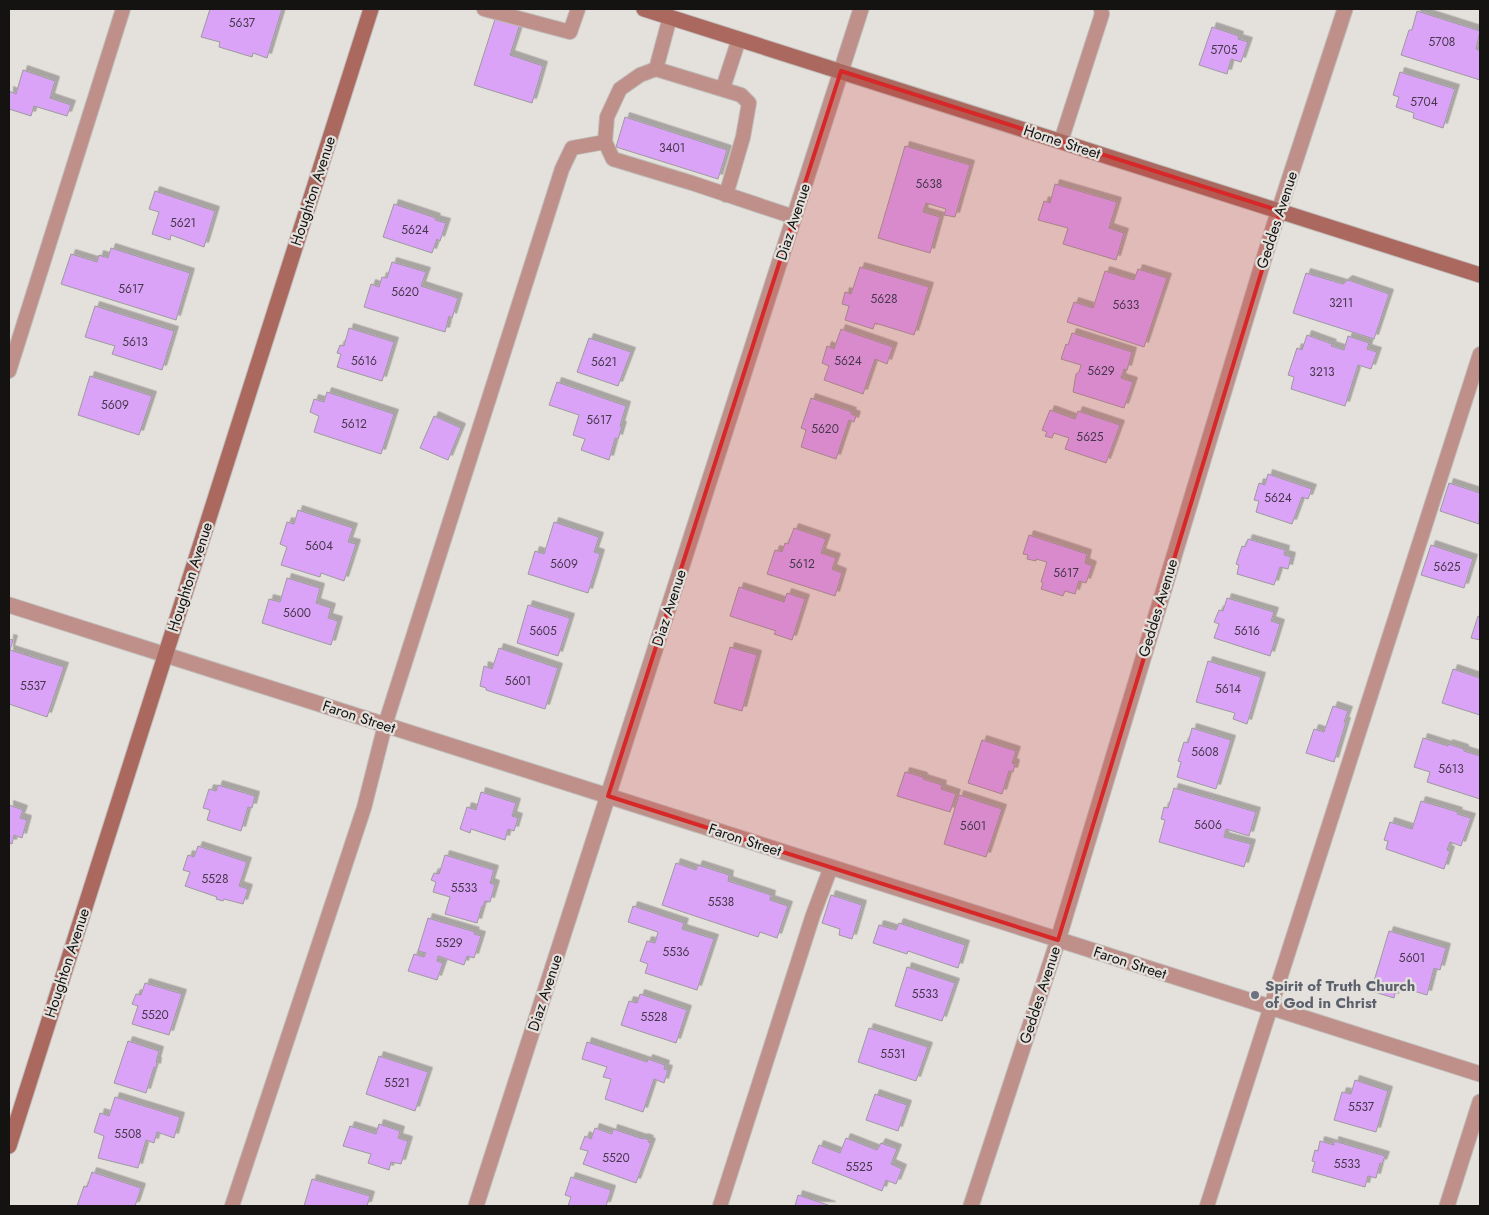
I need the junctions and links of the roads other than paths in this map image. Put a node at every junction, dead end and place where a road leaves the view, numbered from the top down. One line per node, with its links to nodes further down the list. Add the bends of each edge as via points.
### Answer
1 (124, 9): 21 (lane)
2 (371, 9): 23 (street, Houghton Avenue)
3 (484, 9): 4 (lane, via 570,32)
4 (578, 9)
5 (644, 9): 9 (street, Horne Street)
6 (861, 9): 12 (street, Diaz Avenue)
7 (1101, 9): 14 (lane)
8 (1345, 9): 17 (street, Geddes Avenue)
9 (670, 17): 10 (street, Horne Street); 11 (lane)
10 (739, 39): 12 (street, Horne Street); 13 (lane)
11 (656, 69): 13 (lane); 15 (lane, via 640,75 620,89 607,117)
12 (841, 71): 14 (street, Horne Street); 18 (street, Diaz Avenue)
13 (723, 88): 16 (lane, via 742,95 749,104)
14 (1061, 141): 17 (street, Horne Street)
15 (605, 142): 16 (lane, via 613,159); 24 (lane, via 572,148 562,169)
16 (726, 195): 18 (lane)
17 (1280, 211): 19 (street, Horne Street); 27 (street, Geddes Avenue)
18 (794, 217): 25 (street, Diaz Avenue)
19 (1480, 275)
20 (1480, 354): 28 (lane)
21 (9, 371)
22 (9, 605): 23 (street, Faron Street)
23 (165, 655): 24 (street, Faron Street); 31 (street, Houghton Avenue)
24 (385, 726): 25 (street, Faron Street); 32 (lane, via 364,808)
25 (608, 796): 26 (street, Faron Street); 33 (street, Diaz Avenue)
26 (831, 867): 27 (street, Faron Street); 34 (lane)
27 (1058, 940): 28 (street, Faron Street); 35 (street, Geddes Avenue)
28 (1271, 1008): 29 (street, Faron Street); 36 (lane)
29 (1480, 1074)
30 (1480, 1102): 37 (street)
31 (9, 1146)
32 (232, 1206)
33 (476, 1206)
34 (720, 1206)
35 (971, 1206)
36 (1207, 1206)
37 (1447, 1206)

